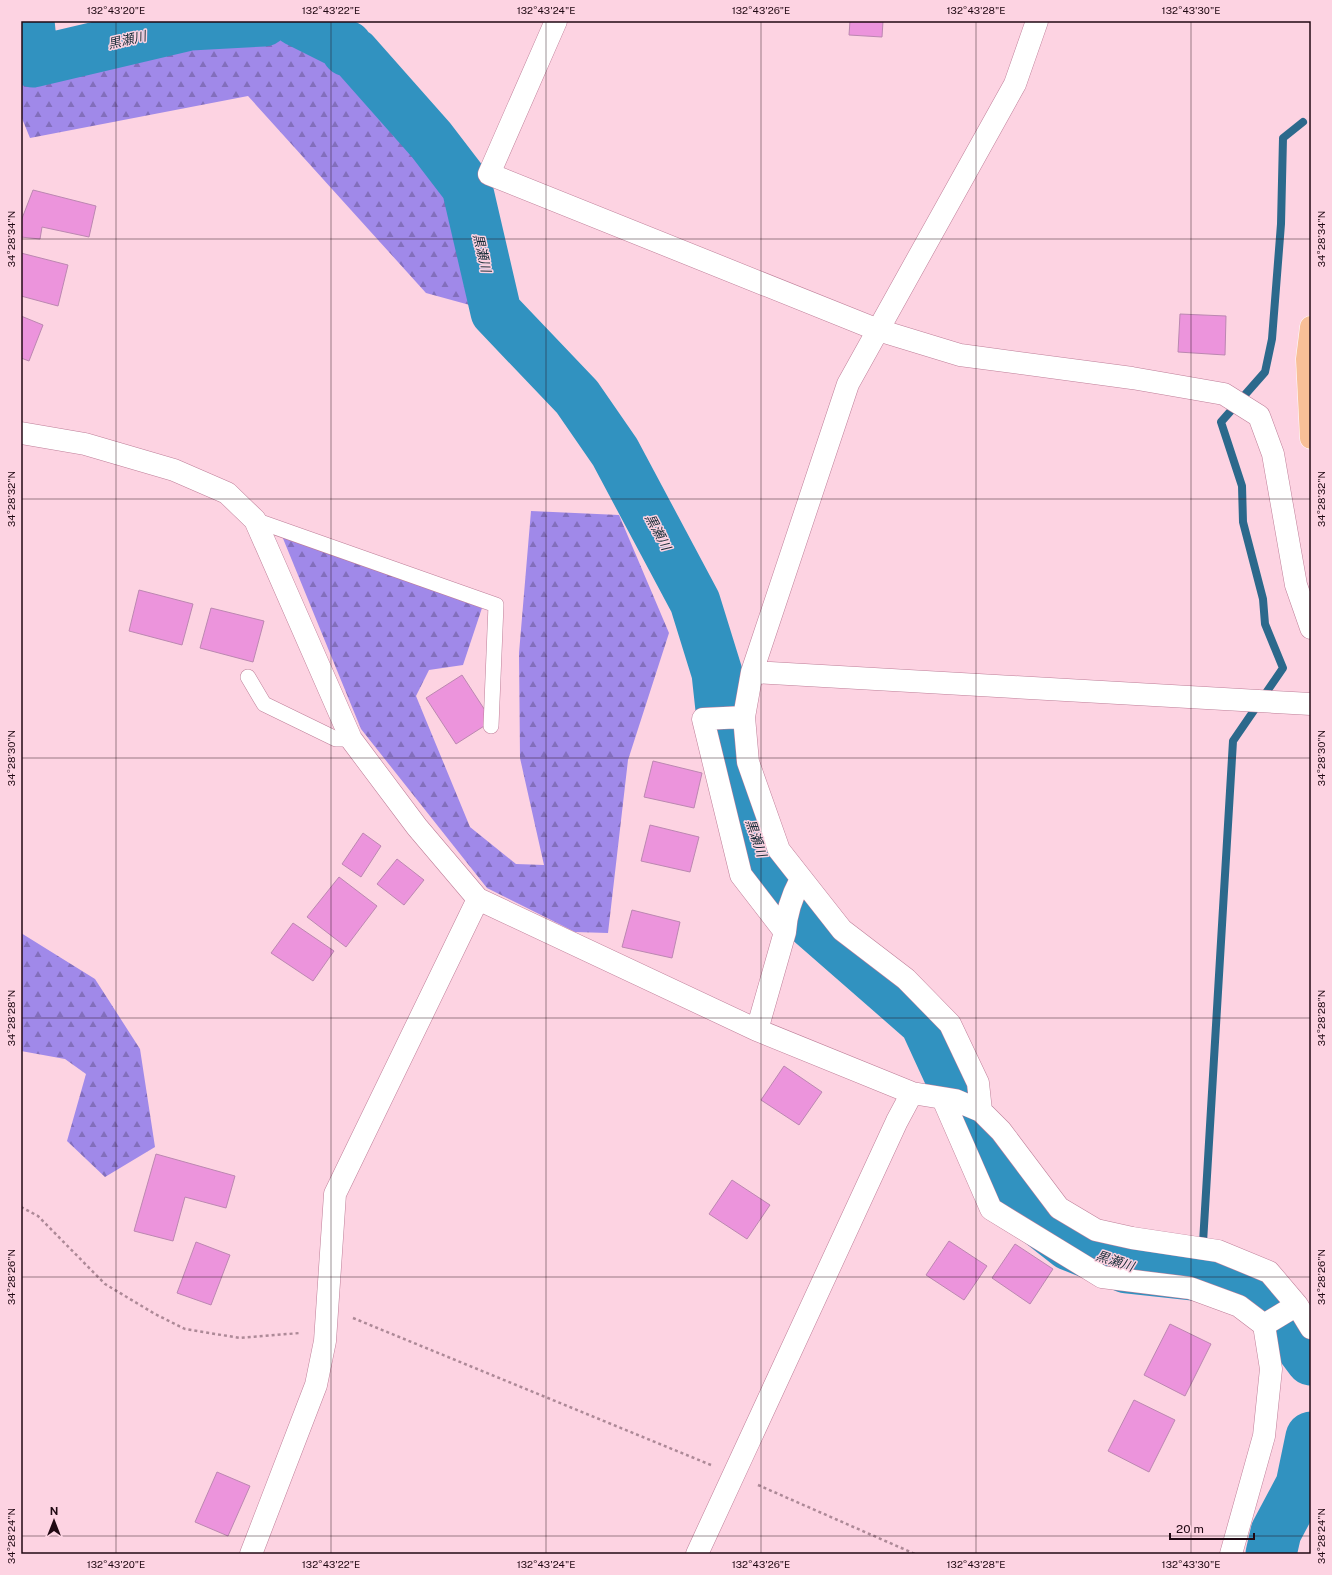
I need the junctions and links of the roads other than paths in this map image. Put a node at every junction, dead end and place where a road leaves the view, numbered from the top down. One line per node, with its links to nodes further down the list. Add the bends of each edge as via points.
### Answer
1 (556, 21): 4 (street, via 489,174)
2 (1037, 21): 4 (street, via 1015,84)
3 (1311, 327): 6 (main road, via 1306,359)
4 (878, 330): 8 (street, via 960,355 1132,378 1224,394 1259,416 1273,454 1296,585); 9 (street, via 848,384)
5 (21, 434): 7 (street, via 85,444 174,470 227,493)
6 (1311, 438)
7 (255, 520): 13 (lane, via 496,605); 14 (street)
8 (1311, 628)
9 (752, 672): 11 (street); 12 (street)
10 (248, 677): 14 (lane, via 264,704 336,740)
11 (1311, 704)
12 (744, 717): 15 (street, via 748,762 779,850); 17 (street, via 703,719 741,875)
13 (491, 726)
14 (351, 739): 16 (street, via 417,827)
15 (798, 885): 17 (street); 21 (street, via 842,930 906,979 950,1024 978,1083)
16 (478, 899): 18 (street); 25 (street, via 335,1194 325,1341 316,1385)
17 (786, 924): 18 (street)
18 (757, 1030): 19 (street)
19 (912, 1093): 20 (street); 26 (street)
20 (943, 1099): 21 (street, via 955,1100); 23 (street, via 991,1209 1102,1277 1190,1288 1239,1306)
21 (981, 1111): 22 (street, via 1001,1131 1059,1208 1096,1230 1218,1251 1269,1272)
22 (1293, 1307): 23 (street); 24 (street)
23 (1267, 1322): 27 (street, via 1271,1369 1264,1436)
24 (1311, 1328)
25 (251, 1554)
26 (697, 1554)
27 (1231, 1554)

